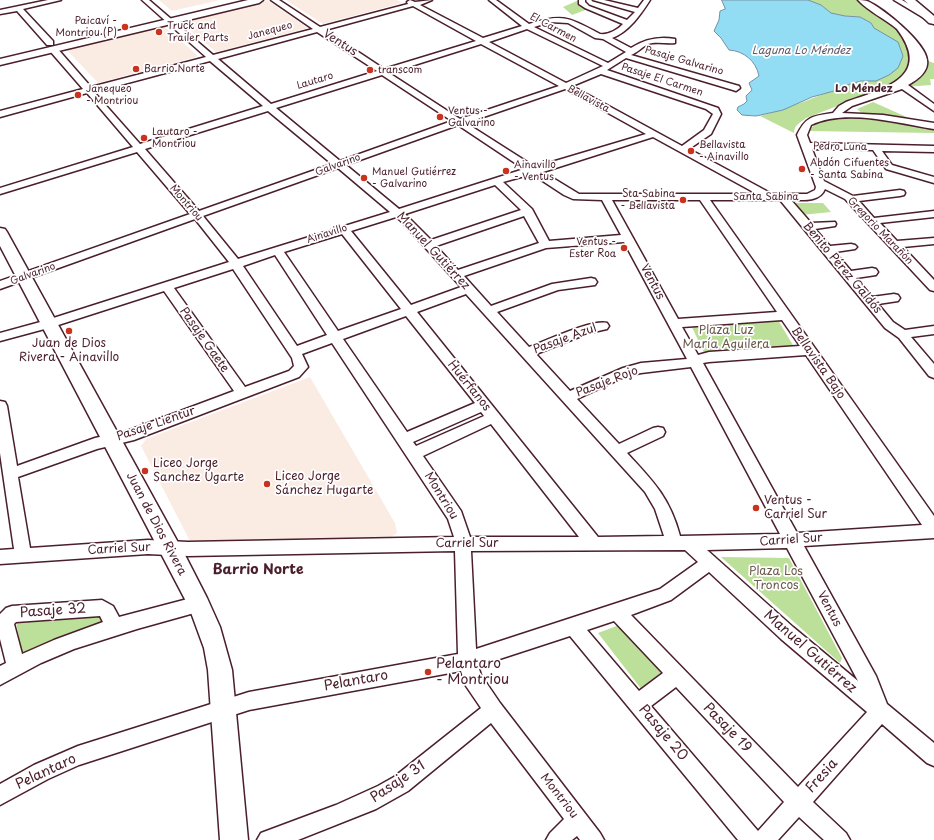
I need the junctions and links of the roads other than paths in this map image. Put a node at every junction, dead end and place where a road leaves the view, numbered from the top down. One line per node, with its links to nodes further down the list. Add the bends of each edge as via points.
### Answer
1 (58, 0): 16 (street)
2 (145, 0): 20 (street, Manuel Gutiérrez)
3 (232, 0): 20 (main road)
4 (259, 0): 20 (main road)
5 (274, 0): 24 (street, Ventus)
6 (406, 0): 14 (street, Bellavista)
7 (429, 0): 14 (street, Janequeo)
8 (492, 0): 23 (street, El Carmen)
9 (582, 0): 22 (street, via 581,3 587,7)
10 (596, 0): 18 (street)
11 (647, 0): 18 (street)
12 (861, 0): 30 (street, via 883,11 902,27)
13 (898, 0): 15 (street)
14 (413, 4): 24 (street, Janequeo); 27 (street, Bellavista)
15 (910, 4): 17 (street); 21 (highway)
16 (18, 8): 19 (street); 28 (street, Montriou)
17 (895, 10)
18 (640, 11): 22 (street)
19 (0, 12)
20 (166, 19): 28 (main road); 32 (street, Manuel Gutiérrez)
21 (933, 21)
22 (628, 23): 25 (street)
23 (528, 27): 25 (street, Lautaro, via 550,20 564,20); 27 (street, Lautaro); 35 (street, El Carmen)
24 (319, 29): 32 (street, Janequeo); 36 (street, Ventus)
25 (605, 37): 29 (street, Lautaro)
26 (672, 40): 29 (street, Galvarino, via 646,42)
27 (481, 41): 36 (street, Lautaro); 38 (street, Bellavista)
28 (51, 46): 31 (main road); 34 (main road); 40 (street, Montriou)
29 (629, 54): 35 (street, Galvarino); 39 (street, Pasaje Galvarino)
30 (922, 54): 33 (street); 37 (street, via 922,70)
31 (0, 55)
32 (211, 58): 40 (street, Janequeo); 41 (street, Manuel Gutiérrez)
33 (931, 60)
34 (0, 62)
35 (605, 69): 38 (street, Galvarino); 52 (street, Pasaje El Carmen, via 715,110 717,114 710,130)
36 (383, 72): 41 (street, Lautaro); 45 (street, Ventus)
37 (902, 85): 42 (street); 44 (street, via 849,104)
38 (564, 86): 45 (street, Galvarino); 47 (street, Bellavista)
39 (736, 88)
40 (90, 90): 43 (street, Janequeo); 50 (street, Montriou)
41 (269, 107): 50 (street, Lautaro); 53 (street, Manuel Gutiérrez)
42 (934, 108)
43 (0, 114)
44 (837, 114): 46 (street); 48 (street, via 821,117 804,126 802,135)
45 (460, 122): 53 (street, Galvarino); 54 (street, Ventus)
46 (934, 126)
47 (654, 134): 52 (street, Bellavista); 54 (street, Ainavillo)
48 (806, 146): 49 (street, Pedro Luna); 57 (street)
49 (875, 147): 51 (street, Pedro Luna); 55 (street, Pedro Luna, via 889,167)
50 (138, 148): 58 (street, Lautaro); 68 (street, Montriou)
51 (934, 149)
52 (682, 150): 61 (street, Bellavista)
53 (339, 165): 66 (street, Manuel Gutiérrez); 68 (street, Galvarino)
54 (534, 170): 56 (street, Ainavillo); 63 (street, Ventus, via 574,196)
55 (934, 180)
56 (496, 181): 65 (street); 66 (street, Ainavillo)
57 (820, 183): 62 (street, Santa Sabina, via 820,191 813,196); 64 (street, Gregorio Marañón)
58 (0, 191)
59 (900, 193): 64 (street)
60 (703, 197): 61 (street, Santa Sabina); 63 (street, Santa Sabina); 98 (street, Bellavista Bajo)
61 (770, 197): 62 (street, Santa Sabina)
62 (783, 197): 71 (street, Benito Pérez Galdós)
63 (606, 198): 74 (street, Ventus)
64 (850, 199): 69 (street, Gregorio Marañón)
65 (528, 211): 76 (street); 77 (street)
66 (397, 212): 72 (street, Ainavillo); 76 (street, Manuel Gutiérrez)
67 (934, 214): 69 (street)
68 (196, 215): 82 (street, Montriou); 88 (street, Galvarino)
69 (872, 221): 78 (street, Gregorio Marañón)
70 (831, 224): 71 (street)
71 (807, 227): 81 (street, Benito Pérez Galdós)
72 (344, 229): 80 (street, Ainavillo); 97 (street, Huérfanos)
73 (0, 232): 88 (main road, Juan de Dios Rivera)
74 (628, 238): 77 (street); 99 (street, Ventus)
75 (934, 241): 78 (street)
76 (428, 245): 86 (street, Manuel Gutiérrez)
77 (545, 245): 86 (street)
78 (894, 245): 84 (street, Gregorio Marañón)
79 (851, 247): 81 (street)
80 (277, 250): 82 (street, Ainavillo); 105 (street, Montriou)
81 (826, 250): 87 (street, Benito Pérez Galdós)
82 (236, 264): 91 (street, Ainavillo); 108 (street, Montriou)
83 (934, 269): 84 (street)
84 (918, 271): 92 (street, Gregorio Marañón)
85 (872, 272): 87 (street)
86 (456, 275): 93 (street, Manuel Gutiérrez)
87 (847, 275): 95 (street, Benito Pérez Galdós)
88 (23, 277): 90 (street, Galvarino); 100 (main road, Juan de Dios Rivera)
89 (591, 282): 96 (street, via 556,287)
90 (0, 285)
91 (166, 286): 100 (street, Ainavillo); 111 (street, Pasaje Gaete)
92 (934, 288)
93 (468, 289): 96 (street, Manuel Gutiérrez); 97 (street, Pasaje Lientur)
94 (894, 298): 95 (street)
95 (869, 301): 103 (street, Benito Pérez Galdós, via 891,327)
96 (488, 311): 107 (street, Manuel Gutiérrez)
97 (411, 313): 105 (street, Pasaje Lientur); 113 (street, Huérfanos)
98 (785, 316): 99 (street); 106 (street, Bellavista Bajo)
99 (674, 323): 109 (street, Ventus)
100 (48, 324): 104 (street, Ainavillo); 118 (main road, Juan de Dios Rivera)
101 (603, 326): 107 (street, Pasaje Azul)
102 (934, 330): 103 (street)
103 (904, 335): 110 (street, Benito Pérez Galdós)
104 (0, 337)
105 (338, 340): 108 (street, Pasaje Lientur); 117 (street, Montriou)
106 (809, 350): 109 (street, Pasaje Rojo, via 708,357); 122 (street, Bellavista Bajo)
107 (526, 353): 112 (street, Manuel Gutiérrez)
108 (297, 360): 111 (street, Pasaje Lientur, via 294,374)
109 (694, 361): 112 (street, Pasaje Rojo, via 632,371); 123 (street, Ventus)
110 (934, 373)
111 (242, 393): 118 (street, Pasaje Lientur, via 129,436)
112 (568, 398): 119 (street, Manuel Gutiérrez)
113 (484, 404): 115 (street, Huérfanos); 117 (street)
114 (0, 406): 121 (street)
115 (494, 417): 120 (street); 126 (street, Huérfanos)
116 (658, 432): 119 (street)
117 (405, 439): 120 (street, Montriou)
118 (112, 440): 121 (street, Pasaje Lientur); 127 (main road, Juan de Dios Rivera)
119 (616, 452): 124 (street, Manuel Gutiérrez, via 661,503)
120 (414, 453): 125 (street, Montriou, via 453,512 459,524)
121 (10, 474): 128 (street)
122 (934, 530): 123 (street, Carriel Sur)
123 (792, 540): 124 (street, Carriel Sur); 142 (street, Ventus, via 869,682)
124 (682, 543): 126 (street, Carriel Sur); 130 (street, Manuel Gutiérrez)
125 (463, 544): 126 (street, Carriel Sur); 127 (street, Carriel Sur, via 188,550); 135 (street, Montriou)
126 (594, 544)
127 (170, 548): 128 (street, Carriel Sur, via 148,547); 131 (main road, Juan de Dios Rivera)
128 (23, 555): 129 (street, Carriel Sur)
129 (0, 557)
130 (709, 563): 132 (street, Pelantaro, via 675,589); 142 (street, Manuel Gutiérrez)
131 (199, 604): 134 (street); 140 (main road, Juan de Dios Rivera, via 217,653)
132 (617, 612): 133 (street, Pelantaro); 137 (street, Pasaje 19)
133 (573, 627): 135 (street, Pelantaro); 139 (street, Pasaje 20)
134 (113, 628): 136 (street, via 50,651); 136 (street, Pasaje 32, via 110,613 102,608 12,614 5,624)
135 (467, 661): 140 (street, Pelantaro, via 271,696); 141 (street, Montriou, via 476,686)
136 (16, 668): 138 (street)
137 (676, 675): 139 (street); 145 (street, Pasaje 19)
138 (0, 676)
139 (638, 704): 151 (street, Pasaje 20)
140 (223, 709): 144 (street, Pelantaro, via 78,756 41,772); 147 (main road, Juan de Dios Rivera)
141 (493, 710): 146 (street, Montriou); 148 (street, Pasaje 31, via 384,795 364,805)
142 (880, 712): 143 (street, Manuel Gutiérrez); 145 (street, Fresia)
143 (934, 756)
144 (0, 795)
145 (798, 802): 152 (street, Fresia); 153 (street, Pasaje 19)
146 (578, 820): 149 (street); 150 (street, Montriou)
147 (234, 840)
148 (268, 840)
149 (556, 840)
150 (593, 840)
151 (752, 840)
152 (764, 840)
153 (839, 840)

